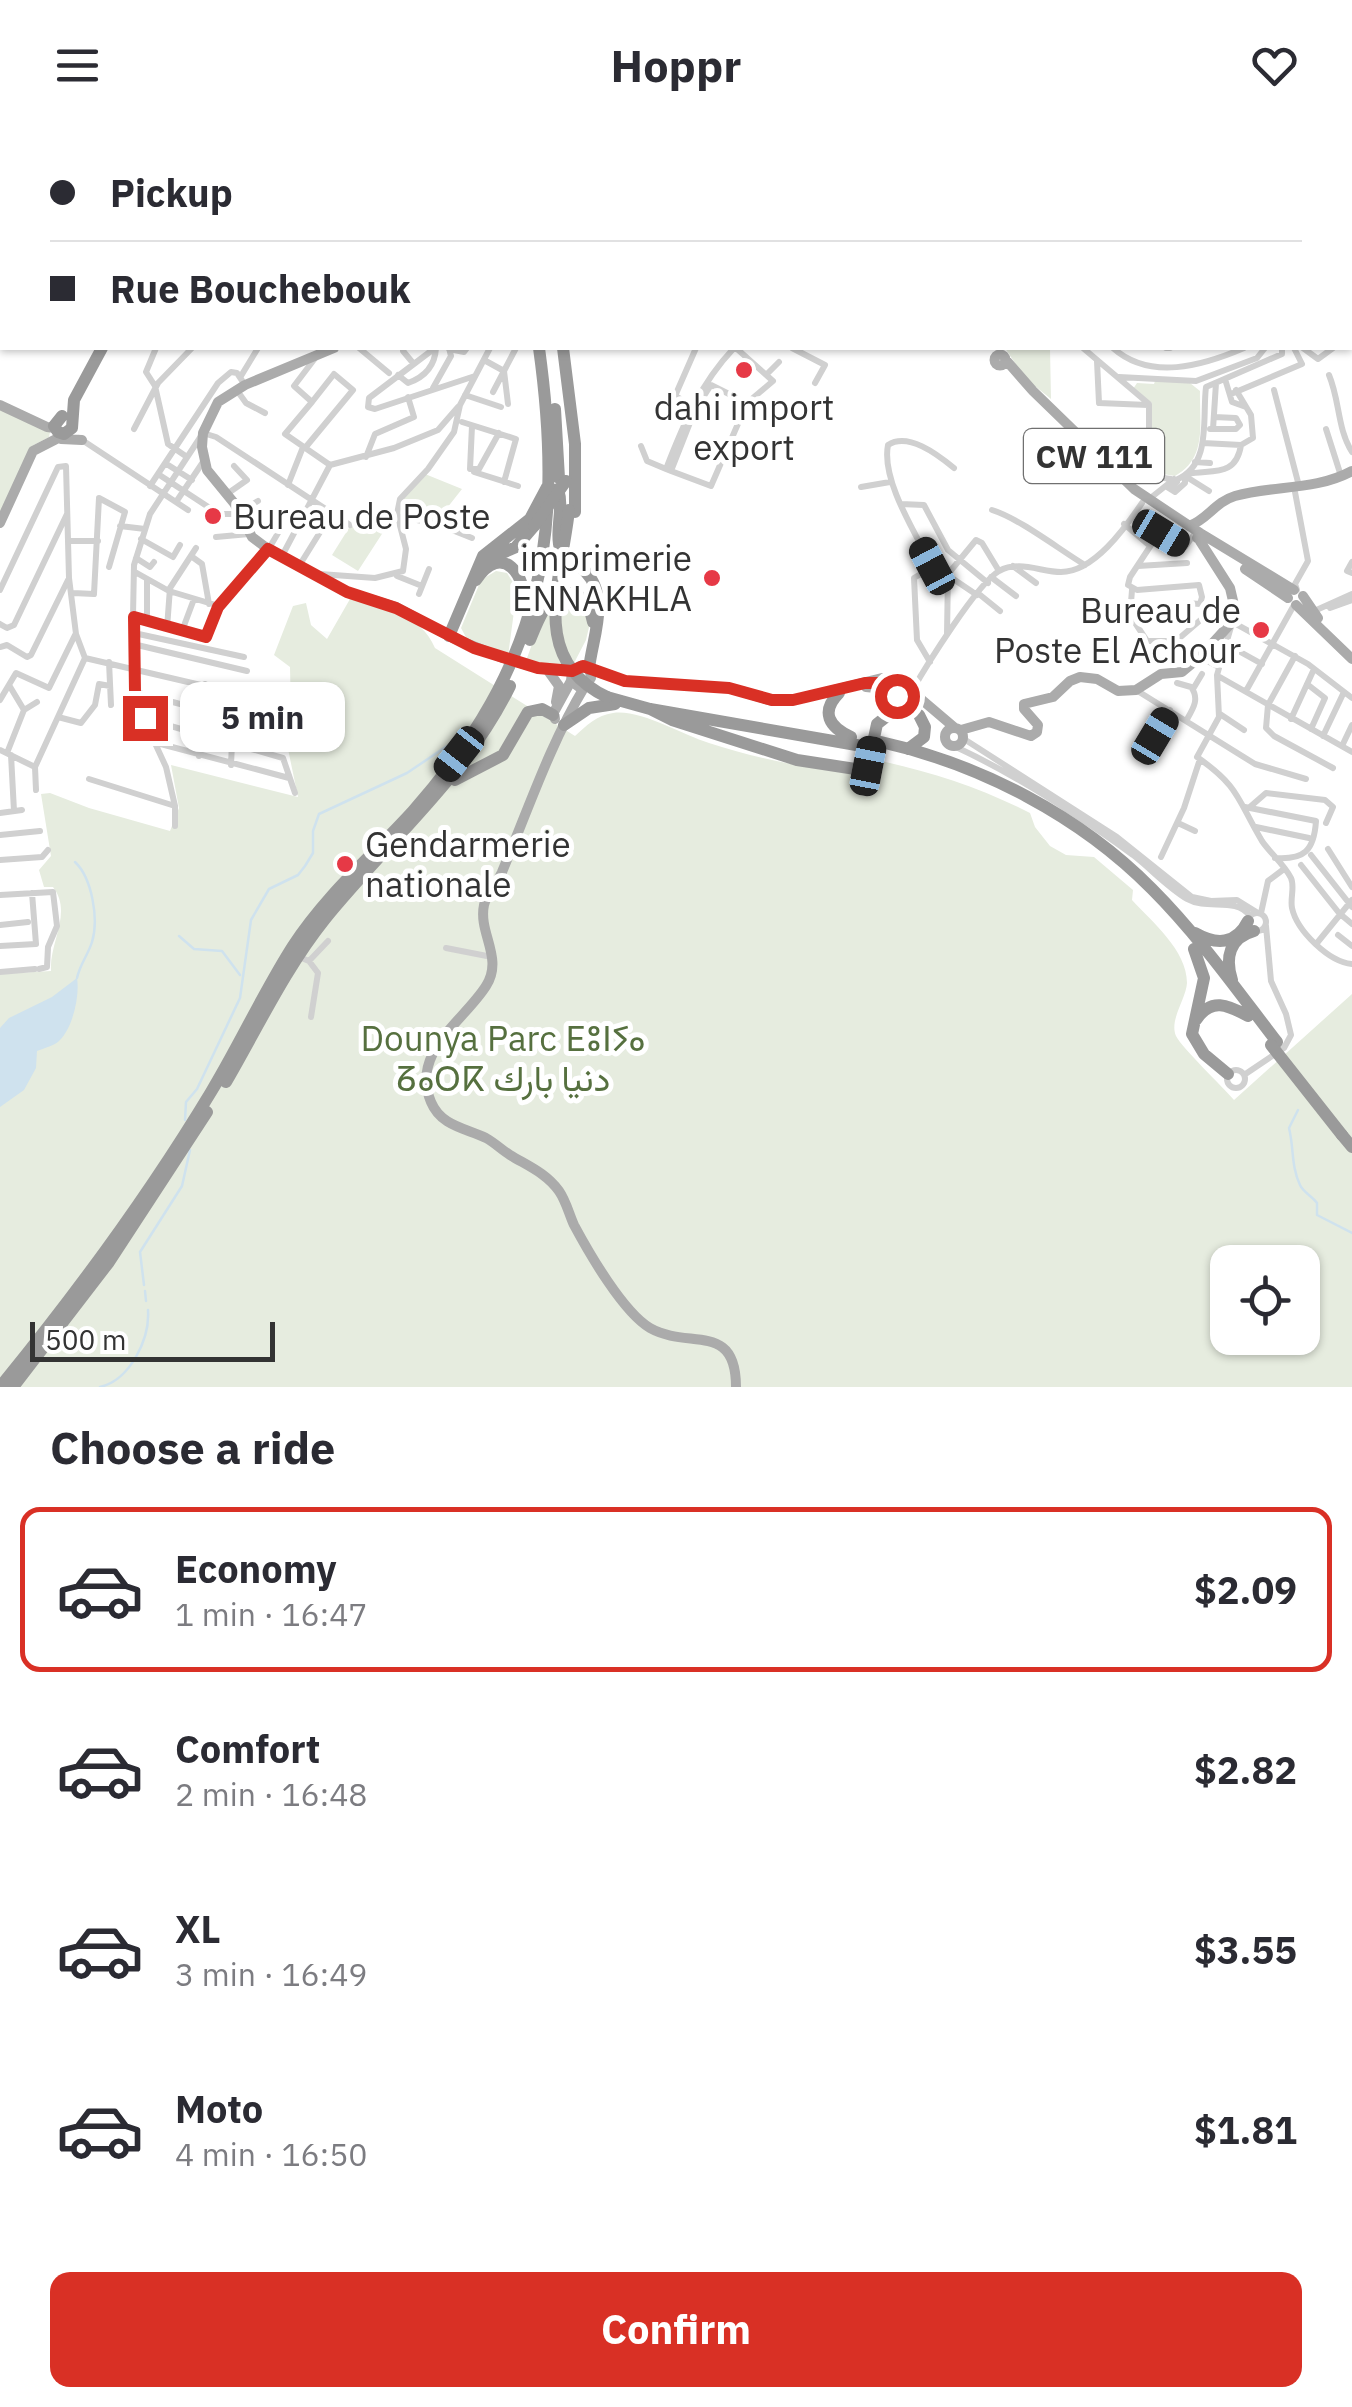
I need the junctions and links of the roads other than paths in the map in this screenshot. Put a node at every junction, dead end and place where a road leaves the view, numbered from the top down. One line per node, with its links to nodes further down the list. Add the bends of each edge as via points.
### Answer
1 (99, 350): 66 (highway)
2 (155, 350): 48 (street, via 146,372)
3 (190, 350): 48 (street)
4 (257, 350): 46 (street)
5 (330, 350): 30 (main road)
6 (362, 350): 38 (street)
7 (433, 350): 35 (street)
8 (436, 350): 38 (street, via 432,366 416,380)
9 (450, 350): 49 (street)
10 (489, 350): 31 (street)
11 (515, 350): 37 (street)
12 (540, 350): 90 (highway)
13 (548, 350): 104 (highway)
14 (561, 350): 85 (highway)
15 (561, 350): 121 (highway, via 575,444)
16 (695, 350): 59 (street, via 675,392)
17 (733, 350): 93 (street, via 710,373 690,409)
18 (737, 350): 39 (street)
19 (796, 350): 47 (street, via 825,365)
20 (1084, 350): 32 (street)
21 (1115, 350): 33 (street)
22 (1238, 350): 36 (street)
23 (1263, 350): 44 (street)
24 (1282, 350): 45 (street)
25 (1295, 350): 53 (street, via 1302,364)
26 (1305, 350): 27 (street, via 1315,359)
27 (1329, 350)
28 (407, 352): 35 (street)
29 (998, 355): 117 (main road, CW 111)
30 (316, 357): 46 (main road); 58 (street, via 294,388)
31 (484, 360): 37 (street); 41 (street)
32 (1096, 360): 42 (street); 56 (street, via 1099,404)
33 (1129, 361): 36 (street); 42 (street)
34 (779, 362): 39 (street)
35 (413, 363): 38 (street)
36 (1180, 368): 43 (street)
37 (504, 371): 52 (street); 54 (street, via 504,406)
38 (394, 374): 55 (street, via 368,407)
39 (766, 375): 60 (street, via 773,382)
40 (1329, 375): 81 (street, via 1340,404 1340,430)
41 (475, 376): 49 (street); 54 (street)
42 (1118, 377): 43 (street); 56 (street)
43 (1180, 381): 44 (street)
44 (1196, 381): 50 (street)
45 (1220, 381): 50 (street); 53 (street); 63 (street)
46 (241, 383): 62 (street, via 246,403); 71 (main road, via 218,402); 80 (street, via 231,372 218,383)
47 (815, 383)
48 (156, 386): 67 (street); 80 (street, via 165,438)
49 (432, 388): 55 (street)
50 (1206, 388): 68 (street)
51 (1274, 390): 109 (street)
52 (494, 392)
53 (1233, 392): 77 (street, via 1232,402 1246,407 1255,430)
54 (465, 395): 61 (street)
55 (408, 397): 83 (street, via 414,417 375,434)
56 (1139, 400): 108 (street, via 1149,405 1149,476)
57 (0, 402): 66 (main road)
58 (312, 402): 72 (street); 79 (street, via 334,374 353,390)
59 (686, 402)
60 (748, 403): 93 (street, via 711,385); 93 (street, via 714,484)
61 (459, 407): 64 (street); 70 (street); 83 (street, via 442,428)
62 (264, 413)
63 (1214, 418): 68 (street); 68 (street, via 1236,418 1240,426)
64 (462, 422): 65 (street); 70 (street)
65 (472, 426): 73 (street); 73 (street, via 470,469 479,469)
66 (61, 428): 74 (main road); 126 (main road, via 33,451)
67 (134, 429)
68 (1208, 429): 75 (street)
69 (1326, 429): 97 (street)
70 (454, 432): 125 (street, via 403,494)
71 (203, 433): 82 (street); 84 (main road); 103 (street)
72 (285, 434): 76 (street); 79 (street)
73 (499, 434): 101 (street, via 517,441)
74 (82, 440): 105 (street)
75 (1204, 443): 77 (street); 87 (street)
76 (277, 444)
77 (1241, 445): 99 (street, via 1229,468)
78 (641, 446): 93 (street, via 648,461)
79 (304, 448): 89 (street); 103 (street)
80 (174, 450): 82 (street); 86 (street)
81 (1352, 452)
82 (186, 457): 94 (street)
83 (366, 457): 89 (street)
84 (204, 460): 98 (street); 113 (main road)
85 (570, 461): 104 (highway); 121 (highway)
86 (165, 462): 94 (street); 96 (street)
87 (1195, 462): 88 (street); 99 (street)
88 (1210, 463)
89 (330, 465): 115 (street)
90 (551, 465): 160 (highway, via 534,514 483,556); 197 (highway, via 543,554)
91 (234, 466): 113 (street, via 247,480)
92 (954, 468): 102 (street, via 912,442 892,441 886,455)
93 (668, 470)
94 (178, 471): 98 (street); 100 (street)
95 (473, 472): 101 (street)
96 (158, 474): 100 (street); 105 (street)
97 (1348, 475): 109 (main road)
98 (192, 480): 111 (street)
99 (1187, 480): 108 (street); 108 (street); 110 (street)
100 (170, 482): 111 (street); 112 (street)
101 (504, 482): 106 (street)
102 (890, 482): 107 (street); 118 (street)
103 (288, 485): 115 (street)
104 (562, 485): 132 (highway, bridge); 197 (highway, via 551,556); 217 (highway, via 559,546 589,576 598,601)
105 (150, 486): 112 (street)
106 (518, 486)
107 (862, 487)
108 (1171, 487): 117 (street)
109 (1297, 490): 134 (main road, via 1224,503); 173 (street, via 1308,561)
110 (1209, 491)
111 (184, 492): 116 (street); 123 (street, via 219,514)
112 (162, 494): 116 (street); 131 (street)
113 (228, 494): 123 (main road)
114 (258, 501): 123 (street)
115 (313, 501): 124 (street); 143 (street)
116 (176, 502): 119 (street)
117 (1147, 502): 128 (street); 134 (main road, CW 111)
118 (901, 504): 145 (street, via 924,505); 152 (street)
119 (188, 510)
120 (992, 510): 149 (street)
121 (572, 511): 229 (highway, bridge, via 556,634 576,674)
122 (68, 512): 138 (street); 167 (street, via 63,465); 190 (street, via 13,626)
123 (240, 513): 133 (main road)
124 (332, 513): 130 (street); 151 (street)
125 (397, 516): 136 (street); 161 (street, via 406,556)
126 (0, 523)
127 (284, 523): 142 (street)
128 (1124, 524): 141 (street); 149 (street)
129 (120, 526): 131 (street); 139 (street, via 125,512 100,498); 150 (street)
130 (350, 526)
131 (145, 529): 137 (street)
132 (530, 532): 160 (highway); 182 (highway, via 521,551 529,588)
133 (250, 534): 135 (street); 142 (main road)
134 (1199, 534): 141 (street, via 1184,547 1160,532); 173 (main road, CW 111); 189 (main road, via 1230,588)
135 (216, 537)
136 (472, 538)
137 (141, 539): 140 (street, via 173,557); 144 (street)
138 (69, 541): 139 (street); 163 (street)
139 (98, 541): 170 (street, via 94,594)
140 (180, 546)
141 (1150, 546): 154 (street)
142 (268, 549): 143 (main road); 180 (street)
143 (282, 556): 151 (main road)
144 (135, 558): 146 (street, via 150,568); 156 (street)
145 (959, 561): 159 (street); 162 (street); 162 (street, via 978,539)
146 (154, 562)
147 (1352, 562): 157 (street, via 1346,571)
148 (1187, 563): 154 (street)
149 (1085, 565): 153 (street, via 1065,572)
150 (108, 566)
151 (299, 566): 158 (main road)
152 (932, 566): 159 (street); 209 (street, via 912,582 917,640)
153 (1013, 566): 162 (street); 165 (street)
154 (1136, 566): 168 (street, via 1128,581)
155 (428, 569): 161 (street, via 420,590)
156 (134, 571): 164 (street); 187 (street)
157 (1352, 573)
158 (314, 574): 161 (street); 194 (main road)
159 (948, 574): 171 (street); 196 (street)
160 (474, 575): 194 (highway)
161 (396, 576)
162 (993, 577): 171 (street); 172 (street)
163 (69, 578): 170 (street); 201 (street, via 29,657)
164 (147, 578): 169 (street); 188 (street)
165 (1036, 583)
166 (1177, 587): 168 (street); 176 (street); 178 (street, via 1201,586)
167 (0, 590)
168 (1132, 590): 179 (street)
169 (169, 591): 175 (street); 177 (street, via 194,552); 191 (street)
170 (73, 593): 195 (street)
171 (978, 595): 183 (street); 196 (street)
172 (1016, 596)
173 (1295, 597): 185 (main road); 200 (street); 207 (main road, CW 111)
174 (1352, 597): 185 (street)
175 (194, 600): 177 (street); 192 (street)
176 (1186, 603): 178 (street); 186 (street, via 1172,616)
177 (209, 604): 180 (street)
178 (1200, 604): 184 (street)
179 (1130, 605): 181 (street); 184 (street, via 1146,640 1176,641)
180 (218, 607): 192 (street, via 206,637)
181 (1110, 607)
182 (524, 611): 194 (highway, via 519,573 494,564 478,577); 197 (highway)
183 (1000, 611)
184 (1211, 612): 189 (street)
185 (1314, 615): 202 (main road)
186 (1160, 616)
187 (134, 617): 188 (street); 193 (street)
188 (147, 620): 191 (street)
189 (1233, 621): 199 (street); 200 (street); 206 (main road)
190 (0, 624)
191 (167, 628): 192 (street)
192 (182, 632)
193 (134, 633): 198 (street); 204 (street)
194 (454, 633): 212 (main road, bridge)
195 (76, 634): 205 (street); 219 (street, via 49,688 21,673)
196 (947, 635): 209 (street)
197 (525, 641): 217 (highway, via 550,600 568,593 582,598 593,622); 230 (highway); 331 (highway, via 459,754 294,944 211,1092 107,1247)
198 (133, 644): 211 (street); 214 (street)
199 (1226, 644): 210 (street); 215 (street)
200 (1272, 644): 203 (street); 210 (street)
201 (0, 647)
202 (1352, 650)
203 (1294, 656): 213 (street); 239 (street)
204 (244, 657)
205 (85, 658): 208 (street); 245 (street)
206 (1200, 658): 215 (street); 224 (main road)
207 (1352, 659)
208 (109, 662): 211 (street); 222 (street)
209 (930, 662): 234 (street)
210 (1262, 664): 226 (street)
211 (132, 667): 220 (street); 225 (street)
212 (539, 668): 217 (main road); 246 (main road, via 559,686)
213 (1314, 669): 221 (street); 228 (street)
214 (247, 671)
215 (1218, 671): 226 (street); 244 (street)
216 (1202, 674): 223 (street)
217 (580, 676): 227 (main road, via 780,706); 234 (main road, via 729,688 778,701 872,682); 246 (main road)
218 (1176, 683): 223 (street)
219 (9, 684): 235 (street); 241 (street)
220 (205, 684): 232 (street); 233 (street)
221 (1307, 684): 248 (street); 253 (street, via 1326,698)
222 (110, 686): 237 (street); 245 (street, via 99,684 95,705 81,723)
223 (1193, 689): 249 (street, via 1196,702)
224 (1136, 690): 242 (street); 256 (main road, via 1080,677 1053,698 1026,702 1024,710 1038,722 1034,734 989,722)
225 (135, 692): 243 (street); 247 (street)
226 (1246, 692): 239 (street)
227 (839, 693): 234 (main road, via 876,687); 259 (highway, via 828,717 835,729)
228 (1343, 694): 231 (street); 258 (street)
229 (608, 695): 238 (highway); 259 (highway)
230 (505, 698): 246 (highway, via 487,738 492,754 528,706); 279 (highway, via 470,756)
231 (1352, 698)
232 (204, 699)
233 (261, 699)
234 (909, 699): 240 (highway, via 877,724 866,770 796,760); 256 (main road); 256 (main road); 264 (highway, via 925,727 924,737)
235 (0, 700)
236 (37, 702): 241 (street)
237 (111, 705)
238 (632, 705): 240 (highway); 246 (highway)
239 (1268, 705): 248 (street); 271 (street, via 1268,732)
240 (650, 709): 259 (highway)
241 (24, 710): 266 (street)
242 (1170, 710): 249 (street); 257 (street)
243 (203, 712): 251 (street); 254 (street)
244 (1220, 714): 252 (street); 255 (street)
245 (58, 716): 270 (street)
246 (556, 716): 279 (highway, via 528,712 504,755 458,778); 303 (main road, via 557,740)
247 (145, 718): 254 (street); 260 (street)
248 (1291, 719): 253 (street)
249 (1186, 720): 255 (street)
250 (1352, 726): 263 (street)
251 (282, 730)
252 (1244, 730)
253 (1312, 730): 258 (street)
254 (202, 735): 261 (street); 267 (street)
255 (1209, 735): 268 (street); 275 (street, via 1255,764)
256 (960, 736): 309 (street, via 1184,898 1236,905)
257 (1155, 736)
258 (1323, 736): 263 (street)
259 (859, 741): 262 (highway, bridge)
260 (157, 743): 267 (street); 280 (street)
261 (232, 743): 269 (street); 272 (street, via 282,758)
262 (880, 746): 264 (highway); 319 (highway, via 964,774 1031,808 1130,877)
263 (1342, 746): 265 (street)
264 (908, 749): 310 (highway, via 982,774 1044,807 1127,865)
265 (1352, 752)
266 (6, 753): 270 (street); 282 (street, via 18,810)
267 (200, 756): 269 (street)
268 (1200, 759): 273 (street); 283 (street)
269 (231, 764): 272 (street)
270 (35, 767): 277 (street)
271 (1333, 768)
272 (290, 776): 278 (street)
273 (1225, 777): 276 (street); 281 (street)
274 (89, 779): 280 (street)
275 (1306, 780)
276 (1242, 787)
277 (36, 790)
278 (294, 793)
279 (431, 802): 321 (highway, via 334,908)
280 (175, 806): 285 (street)
281 (1247, 807): 284 (street, via 1266,792 1325,800 1334,806); 286 (street); 295 (street, via 1317,823 1299,858)
282 (0, 813)
283 (1178, 823): 288 (street); 294 (street)
284 (1326, 824)
285 (174, 826)
286 (1255, 827): 290 (street); 295 (street)
287 (40, 831): 289 (street)
288 (1195, 831)
289 (0, 836)
290 (1309, 838)
291 (1328, 849): 300 (street)
292 (48, 850): 296 (street)
293 (1310, 855): 304 (street)
294 (1161, 857)
295 (1275, 858): 298 (street)
296 (0, 860)
297 (1301, 865): 305 (street)
298 (1284, 869): 309 (street, via 1266,885); 313 (street, via 1292,881 1294,913)
299 (428, 878): 303 (street)
300 (1352, 887)
301 (0, 893): 302 (street)
302 (27, 893): 314 (street); 316 (street, via 53,892 57,926)
303 (486, 902): 320 (main road)
304 (1351, 903): 305 (street)
305 (1339, 913): 307 (street); 313 (street)
306 (28, 922): 308 (street)
307 (1352, 924)
308 (0, 925)
309 (1249, 927): 310 (highway, via 1215,942); 324 (highway, via 1228,961); 328 (street, via 1267,942 1276,994 1289,1022 1288,1042 1265,1063)
310 (1188, 929): 324 (highway)
311 (1338, 935): 317 (street)
312 (328, 940): 321 (street)
313 (1314, 942): 322 (street)
314 (36, 944): 315 (street); 316 (street)
315 (0, 946)
316 (48, 946): 323 (street, via 47,967)
317 (1352, 946)
318 (446, 948): 320 (street)
319 (1194, 948): 325 (highway); 328 (highway, via 1203,990 1192,1034 1204,1054)
320 (494, 957): 333 (main road, via 488,983 432,1053 431,1102 452,1125 490,1140 550,1180 639,1320 666,1335 723,1346 734,1361)
321 (304, 959): 326 (street, via 318,973); 332 (highway, via 157,1193)
322 (1352, 964)
323 (0, 972)
324 (1235, 987): 327 (highway)
325 (1248, 1016): 327 (highway); 328 (highway, via 1215,1004 1195,1022 1198,1041)
326 (311, 1017)
327 (1274, 1044): 329 (highway, bridge)
328 (1234, 1074)
329 (1348, 1134): 330 (highway)
330 (1352, 1147)
331 (0, 1387)
332 (12, 1387)
333 (736, 1387)

